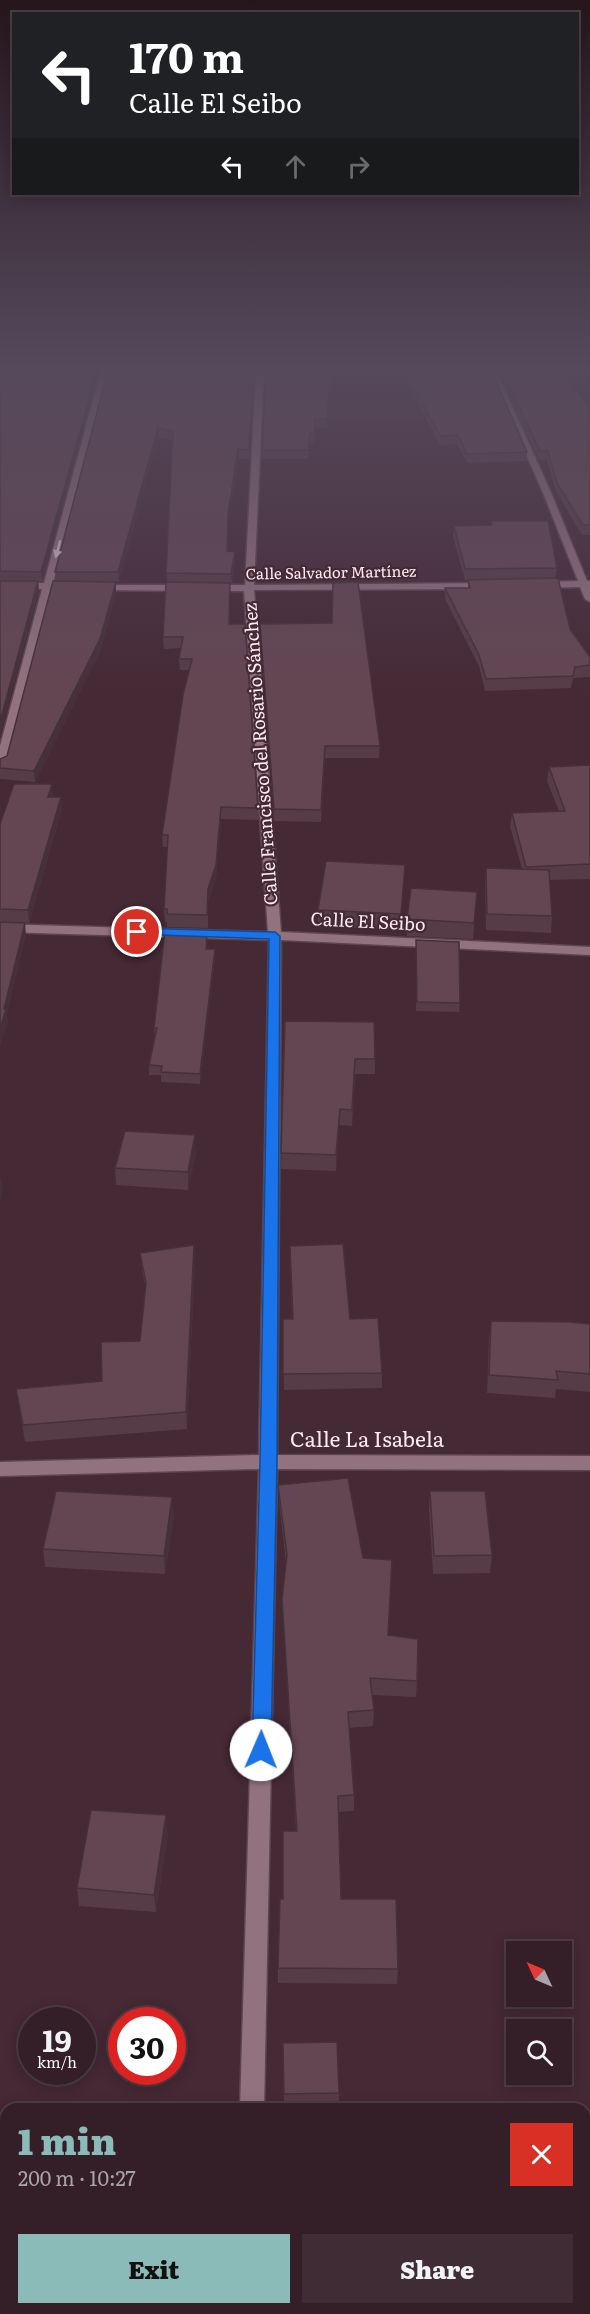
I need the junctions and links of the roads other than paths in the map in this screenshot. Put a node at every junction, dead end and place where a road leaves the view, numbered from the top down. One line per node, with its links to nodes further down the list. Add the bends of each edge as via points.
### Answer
1 (77, 478): 7 (street, one-way to 7)
2 (255, 478): 9 (street, Calle Francisco del Rosario Sánchez)
3 (540, 478): 4 (street)
4 (586, 584): 5 (street); 10 (street)
5 (535, 585)
6 (0, 586): 7 (street, Calle Salvador Martínez)
7 (48, 586): 9 (street, Calle Salvador Martínez); 11 (street)
8 (499, 586): 9 (street, Calle Salvador Martínez)
9 (249, 589): 13 (street, Calle Francisco del Rosario Sánchez)
10 (590, 599)
11 (0, 767)
12 (0, 928): 13 (street, Calle El Seibo)
13 (275, 936): 14 (street, Calle El Seibo); 15 (street, Calle Francisco del Rosario Sánchez)
14 (590, 951)
15 (268, 1462): 16 (street, Calle La Isabela); 17 (street, Calle La Isabela); 18 (street, Calle Francisco del Rosario Sánchez)
16 (590, 1463)
17 (0, 1469)
18 (252, 2103)

